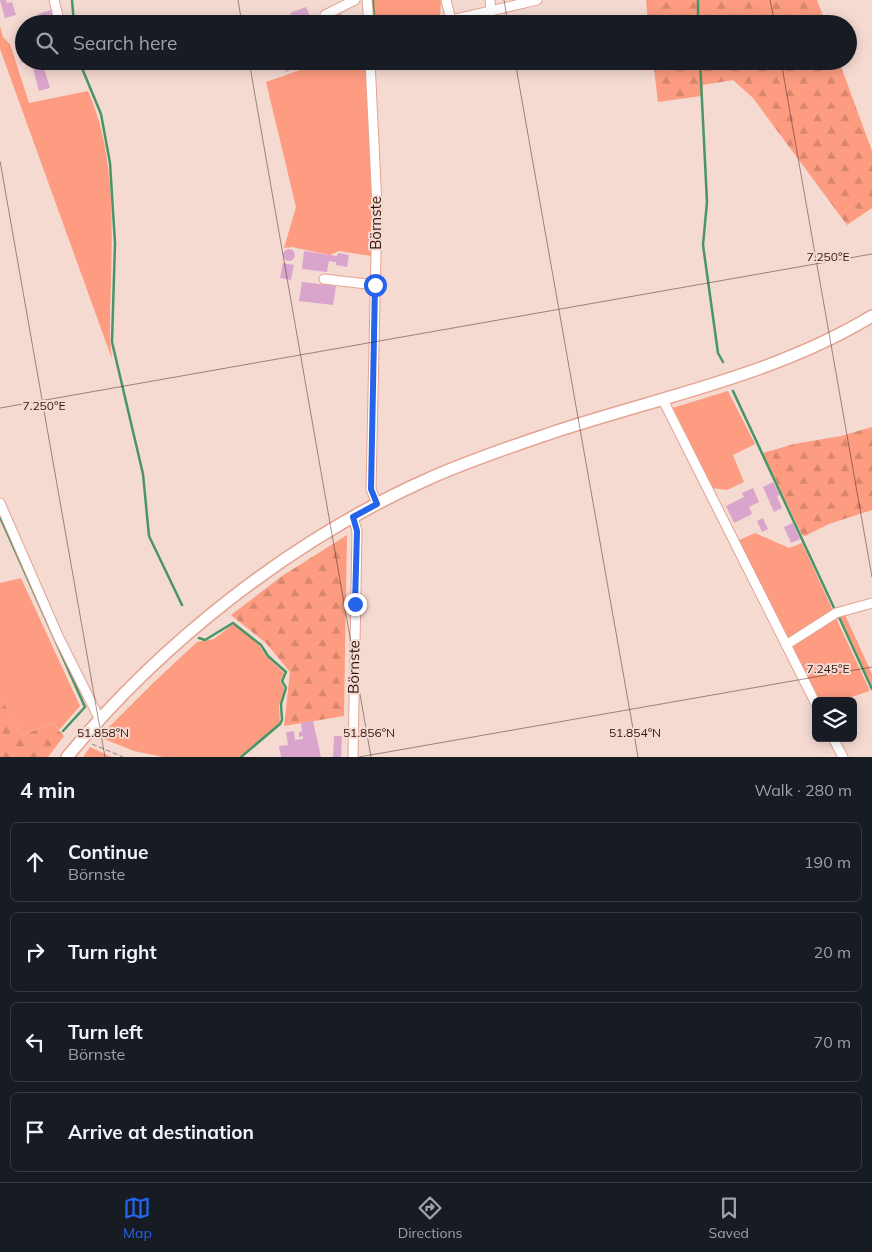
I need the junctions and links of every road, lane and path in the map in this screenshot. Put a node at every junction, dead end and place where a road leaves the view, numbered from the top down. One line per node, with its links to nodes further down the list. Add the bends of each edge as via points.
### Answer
1 (54, 0): 8 (street)
2 (355, 0): 9 (street)
3 (368, 0): 10 (street)
4 (446, 0): 11 (street)
5 (490, 0): 7 (street)
6 (537, 0): 7 (street)
7 (490, 10): 12 (street)
8 (58, 15)
9 (326, 15)
10 (368, 15)
11 (450, 15)
12 (470, 15)
13 (370, 70): 15 (street, Börnste, via 377,206)
14 (324, 278): 15 (street)
15 (375, 285): 19 (street, Börnste, via 371,489)
16 (872, 316): 17 (main road, via 824,342 744,375)
17 (663, 400): 19 (main road, via 482,457); 22 (street)
18 (0, 503): 24 (street, via 58,638)
19 (377, 504): 20 (main road)
20 (353, 517): 24 (main road, via 293,554 190,632); 29 (street, Börnste, via 357,531)
21 (872, 603): 22 (street, via 836,613)
22 (786, 645): 23 (street)
23 (812, 697)
24 (99, 718): 25 (main road)
25 (82, 739): 27 (main road); 28 (path)
26 (835, 742): 30 (street)
27 (68, 757)
28 (123, 757)
29 (353, 757)
30 (842, 757)

